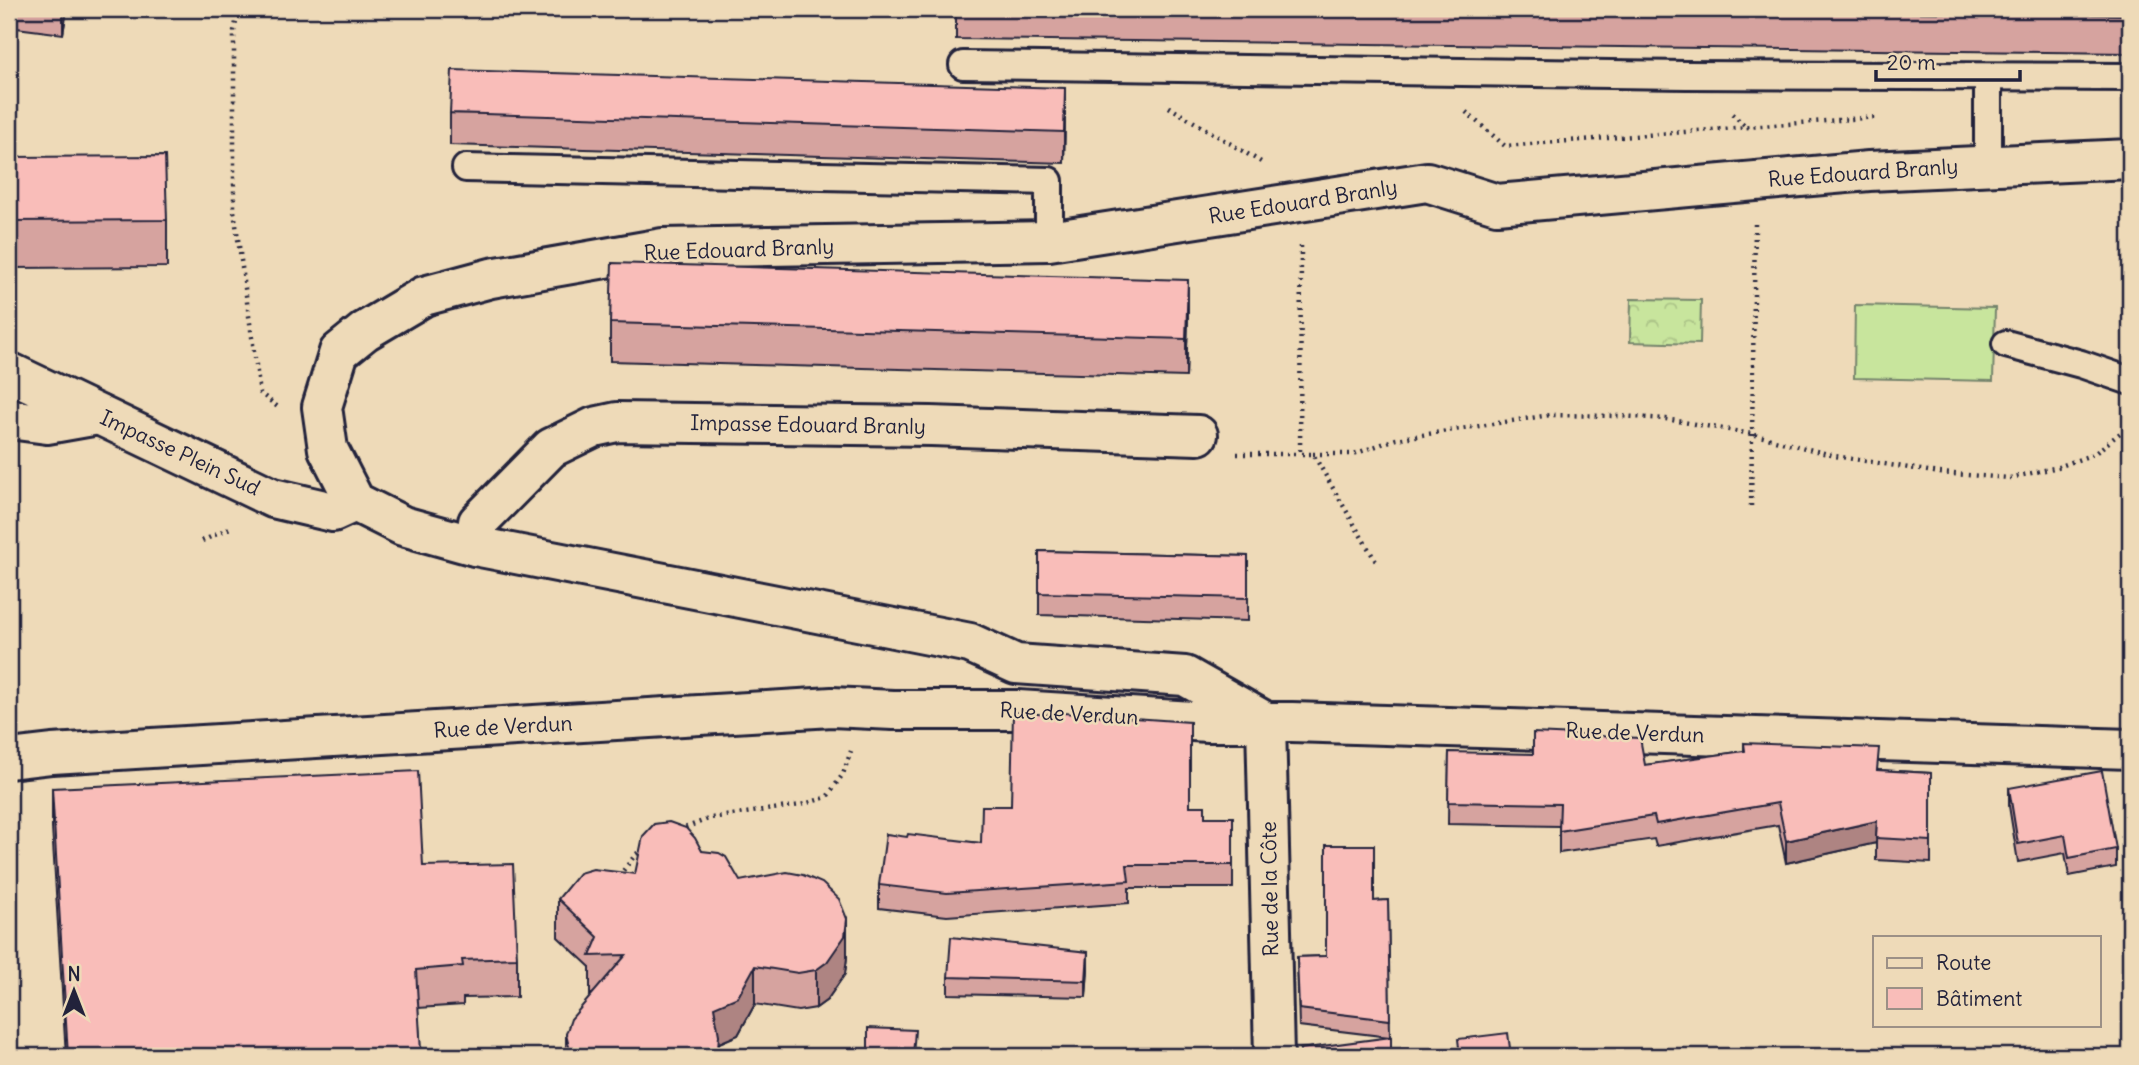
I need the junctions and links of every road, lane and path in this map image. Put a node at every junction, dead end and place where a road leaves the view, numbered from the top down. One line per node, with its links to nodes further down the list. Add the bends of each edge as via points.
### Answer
1 (239, 9): 18 (path, via 234,31 234,211 260,393)
2 (963, 65): 3 (lane)
3 (1134, 67): 4 (lane); 9 (path, via 1134,86 1285,177)
4 (1988, 77): 5 (lane); 7 (lane)
5 (2130, 77)
6 (2130, 159): 7 (street, Rue Edouard Branly)
7 (1988, 164): 9 (street, Rue Edouard Branly, via 1497,204 1427,182)
8 (466, 168): 10 (lane, via 1049,181)
9 (1291, 205): 10 (street, Rue Edouard Branly); 19 (path, via 1292,217 1302,225)
10 (1049, 241): 18 (street, Rue Edouard Branly, via 663,248 491,278 424,296 339,352 322,407)
11 (2006, 344): 13 (lane)
12 (9, 372): 14 (street, Impasse Plein Sud)
13 (2130, 381)
14 (98, 415): 15 (street, via 47,424); 21 (street, Impasse Plein Sud, via 273,498 332,512)
15 (9, 419)
16 (2130, 425): 20 (path, via 2094,454 2010,478 1927,471 1835,456 1752,434 1619,416 1550,415 1396,439 1354,454)
17 (1198, 435): 19 (path, via 1216,454); 22 (street, Impasse Edouard Branly, via 617,422 594,427 551,448 478,522)
18 (328, 449): 21 (street, Rue Edouard Branly)
19 (1300, 454): 20 (path)
20 (1313, 454): 23 (path)
21 (355, 502): 22 (street, via 403,526)
22 (475, 546): 24 (street, via 970,643)
23 (1378, 565)
24 (1016, 664): 26 (street); 27 (street, via 1185,676)
25 (865, 708): 26 (street, Rue de Verdun); 29 (street, Rue de Verdun); 30 (path, via 843,774 827,797 711,818)
26 (1018, 710): 27 (street, Rue de Verdun)
27 (1266, 722): 28 (street, Rue de Verdun); 33 (street, Rue de la Côte)
28 (2130, 749)
29 (9, 759)
30 (673, 832)
31 (654, 843): 32 (path, via 636,855)
32 (616, 879)
33 (1274, 1056)

